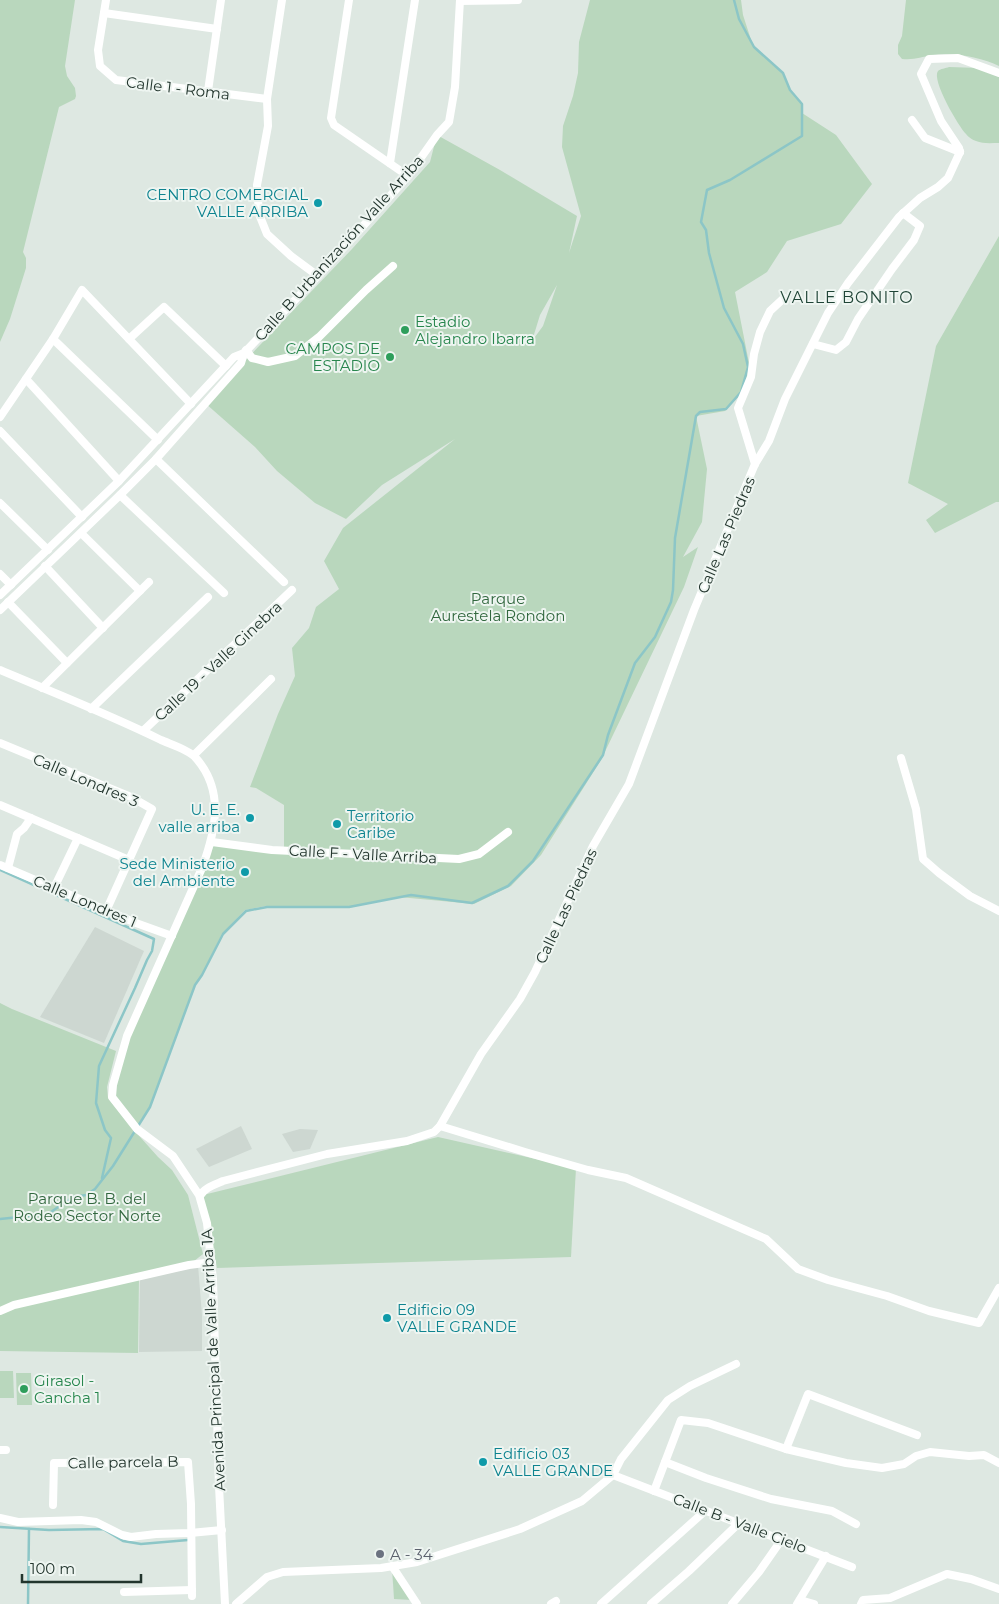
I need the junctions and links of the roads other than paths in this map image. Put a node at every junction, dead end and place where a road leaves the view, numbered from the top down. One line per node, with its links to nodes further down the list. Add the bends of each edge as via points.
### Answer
1 (106, 0): 8 (street, Calle 1 - Roma)
2 (221, 0): 9 (street)
3 (282, 0): 12 (street)
4 (349, 0): 15 (street, via 331,118 334,125)
5 (415, 0): 15 (street)
6 (518, 0): 7 (street)
7 (460, 1): 16 (street, Calle B Urbanización Valle Arriba, via 455,87 449,122)
8 (104, 13): 9 (street); 11 (street, Calle 1 - Roma, via 98,50 100,66 116,80)
9 (217, 29): 11 (street)
10 (999, 72): 14 (street, via 958,58 929,59 921,74 941,121)
11 (208, 91): 12 (street, Calle 1 - Roma)
12 (267, 99): 19 (street, via 268,126 258,185 259,214 267,234)
13 (912, 120): 14 (street, via 925,138)
14 (960, 152): 17 (street, Calle Las Piedras, via 948,178)
15 (390, 163): 16 (street)
16 (408, 176): 19 (street, Calle B Urbanización Valle Arriba)
17 (903, 213): 23 (street, Calle Las Piedras, via 848,283); 23 (street, via 920,226 914,240 874,294 846,342 836,350)
18 (393, 266): 24 (street, via 295,356 268,362 252,358)
19 (318, 276): 24 (street, Calle B Urbanización Valle Arriba)
20 (784, 298): 32 (street, via 770,311 760,332 751,377 738,408)
21 (52, 338): 22 (street, via 82,290); 26 (street); 30 (street)
22 (129, 339): 25 (street, via 164,307); 27 (street)
23 (813, 344): 32 (street, Calle Las Piedras, via 769,442)
24 (245, 351): 25 (street, Calle B Urbanización Valle Arriba); 31 (street, Calle B Urbanización Valle Arriba, via 241,363)
25 (226, 366): 27 (street, Calle B Urbanización Valle Arriba)
26 (26, 379): 28 (street); 33 (street)
27 (191, 404): 30 (street, Calle B Urbanización Valle Arriba)
28 (0, 417)
29 (0, 431): 36 (street)
30 (158, 440): 33 (street, Calle B Urbanización Valle Arriba)
31 (156, 459): 34 (street, Calle B Urbanización Valle Arriba); 42 (street)
32 (755, 464): 72 (street, Calle Las Piedras, via 694,610 629,784 594,846 535,972 481,1054)
33 (119, 481): 36 (street, Calle B Urbanización Valle Arriba)
34 (120, 496): 37 (street, Calle B Urbanización Valle Arriba); 46 (street)
35 (0, 502): 38 (street)
36 (82, 517): 38 (street, Calle B Urbanización Valle Arriba)
37 (81, 533): 39 (street, Calle B Urbanización Valle Arriba); 45 (street)
38 (48, 550): 43 (street, Calle B Urbanización Valle Arriba)
39 (45, 566): 49 (street, Calle B Urbanización Valle Arriba); 51 (street)
40 (0, 574): 43 (street)
41 (149, 582): 45 (street)
42 (284, 582)
43 (11, 585): 47 (street, Calle B Urbanización Valle Arriba)
44 (292, 590): 57 (street, Calle 19 - Valle Ginebra)
45 (140, 591): 51 (street)
46 (224, 594)
47 (0, 595)
48 (208, 597): 56 (street)
49 (8, 602): 50 (street, Calle B Urbanización Valle Arriba); 52 (street)
50 (0, 610)
51 (103, 628): 52 (street)
52 (67, 663): 55 (street)
53 (0, 670): 55 (street)
54 (271, 679): 59 (street)
55 (42, 688): 56 (street)
56 (91, 709): 57 (street)
57 (143, 731): 59 (street)
58 (0, 743): 66 (street, Calle Londres 3, via 131,797 152,809)
59 (194, 755): 65 (street, Avenida Principal de Valle Arriba 1A, via 207,774 213,791 216,816)
60 (901, 758): 70 (street, via 916,809 924,859 970,896)
61 (0, 805): 62 (street)
62 (31, 818): 64 (street); 67 (street, via 17,834)
63 (508, 832): 65 (street, Calle F - Valle Arriba, via 479,854 459,859 272,850)
64 (78, 838): 66 (street); 68 (street)
65 (212, 842): 71 (street, Avenida Principal de Valle Arriba 1A)
66 (129, 860): 69 (street, Calle Londres 3)
67 (4, 866): 68 (street, Calle Londres 1)
68 (54, 888): 69 (street, Calle Londres 1)
69 (106, 911): 71 (street, Calle Londres 1)
70 (999, 911)
71 (172, 936): 73 (street, Avenida Principal de Valle Arriba 1A, via 127,1036 112,1097 137,1129 173,1156)
72 (440, 1126): 73 (street, via 434,1132 407,1141 327,1154 223,1181); 75 (street, via 588,1170 626,1178 766,1238 798,1269 929,1311 979,1322)
73 (200, 1196): 74 (street, Avenida Principal de Valle Arriba 1A)
74 (212, 1262): 76 (street); 89 (street, Avenida Principal de Valle Arriba 1A)
75 (999, 1288)
76 (0, 1311)
77 (736, 1364): 82 (street, via 668,1400 621,1459)
78 (917, 1435): 79 (street, via 808,1394)
79 (786, 1448): 80 (street, Calle B - Valle Cielo, via 708,1423 681,1420); 81 (street, via 882,1468 904,1464 930,1452 984,1455)
80 (665, 1462): 83 (street, Calle B - Valle Cielo); 88 (street, via 771,1499 832,1512)
81 (999, 1463)
82 (613, 1475): 83 (street, Calle B - Valle Cielo); 93 (street, via 582,1501 520,1529 417,1562)
83 (654, 1491): 85 (street, Calle B - Valle Cielo)
84 (53, 1505): 90 (street, Calle parcela B, via 54,1463 188,1462)
85 (706, 1510): 87 (street, Calle B - Valle Cielo); 101 (street)
86 (0, 1518): 90 (street, via 18,1522 96,1522 131,1537)
87 (739, 1523): 91 (street, Calle B - Valle Cielo); 102 (street)
88 (856, 1524)
89 (222, 1530): 90 (street); 98 (street, Avenida Principal de Valle Arriba 1A)
90 (191, 1533): 96 (street, Calle parcela B, via 192,1593)
91 (782, 1539): 92 (street, Calle B - Valle Cielo); 103 (street)
92 (826, 1556): 94 (street, Calle B - Valle Cielo); 97 (street, Calle B - Valle Cielo)
93 (392, 1566): 99 (street, via 283,1572 267,1576); 100 (street)
94 (852, 1567)
95 (999, 1589): 105 (street, via 947,1574 890,1598 863,1600)
96 (124, 1592)
97 (798, 1602): 104 (street)
98 (225, 1604)
99 (236, 1604)
100 (417, 1604)
101 (601, 1604)
102 (651, 1604)
103 (732, 1604)
104 (814, 1604)
105 (860, 1604)

